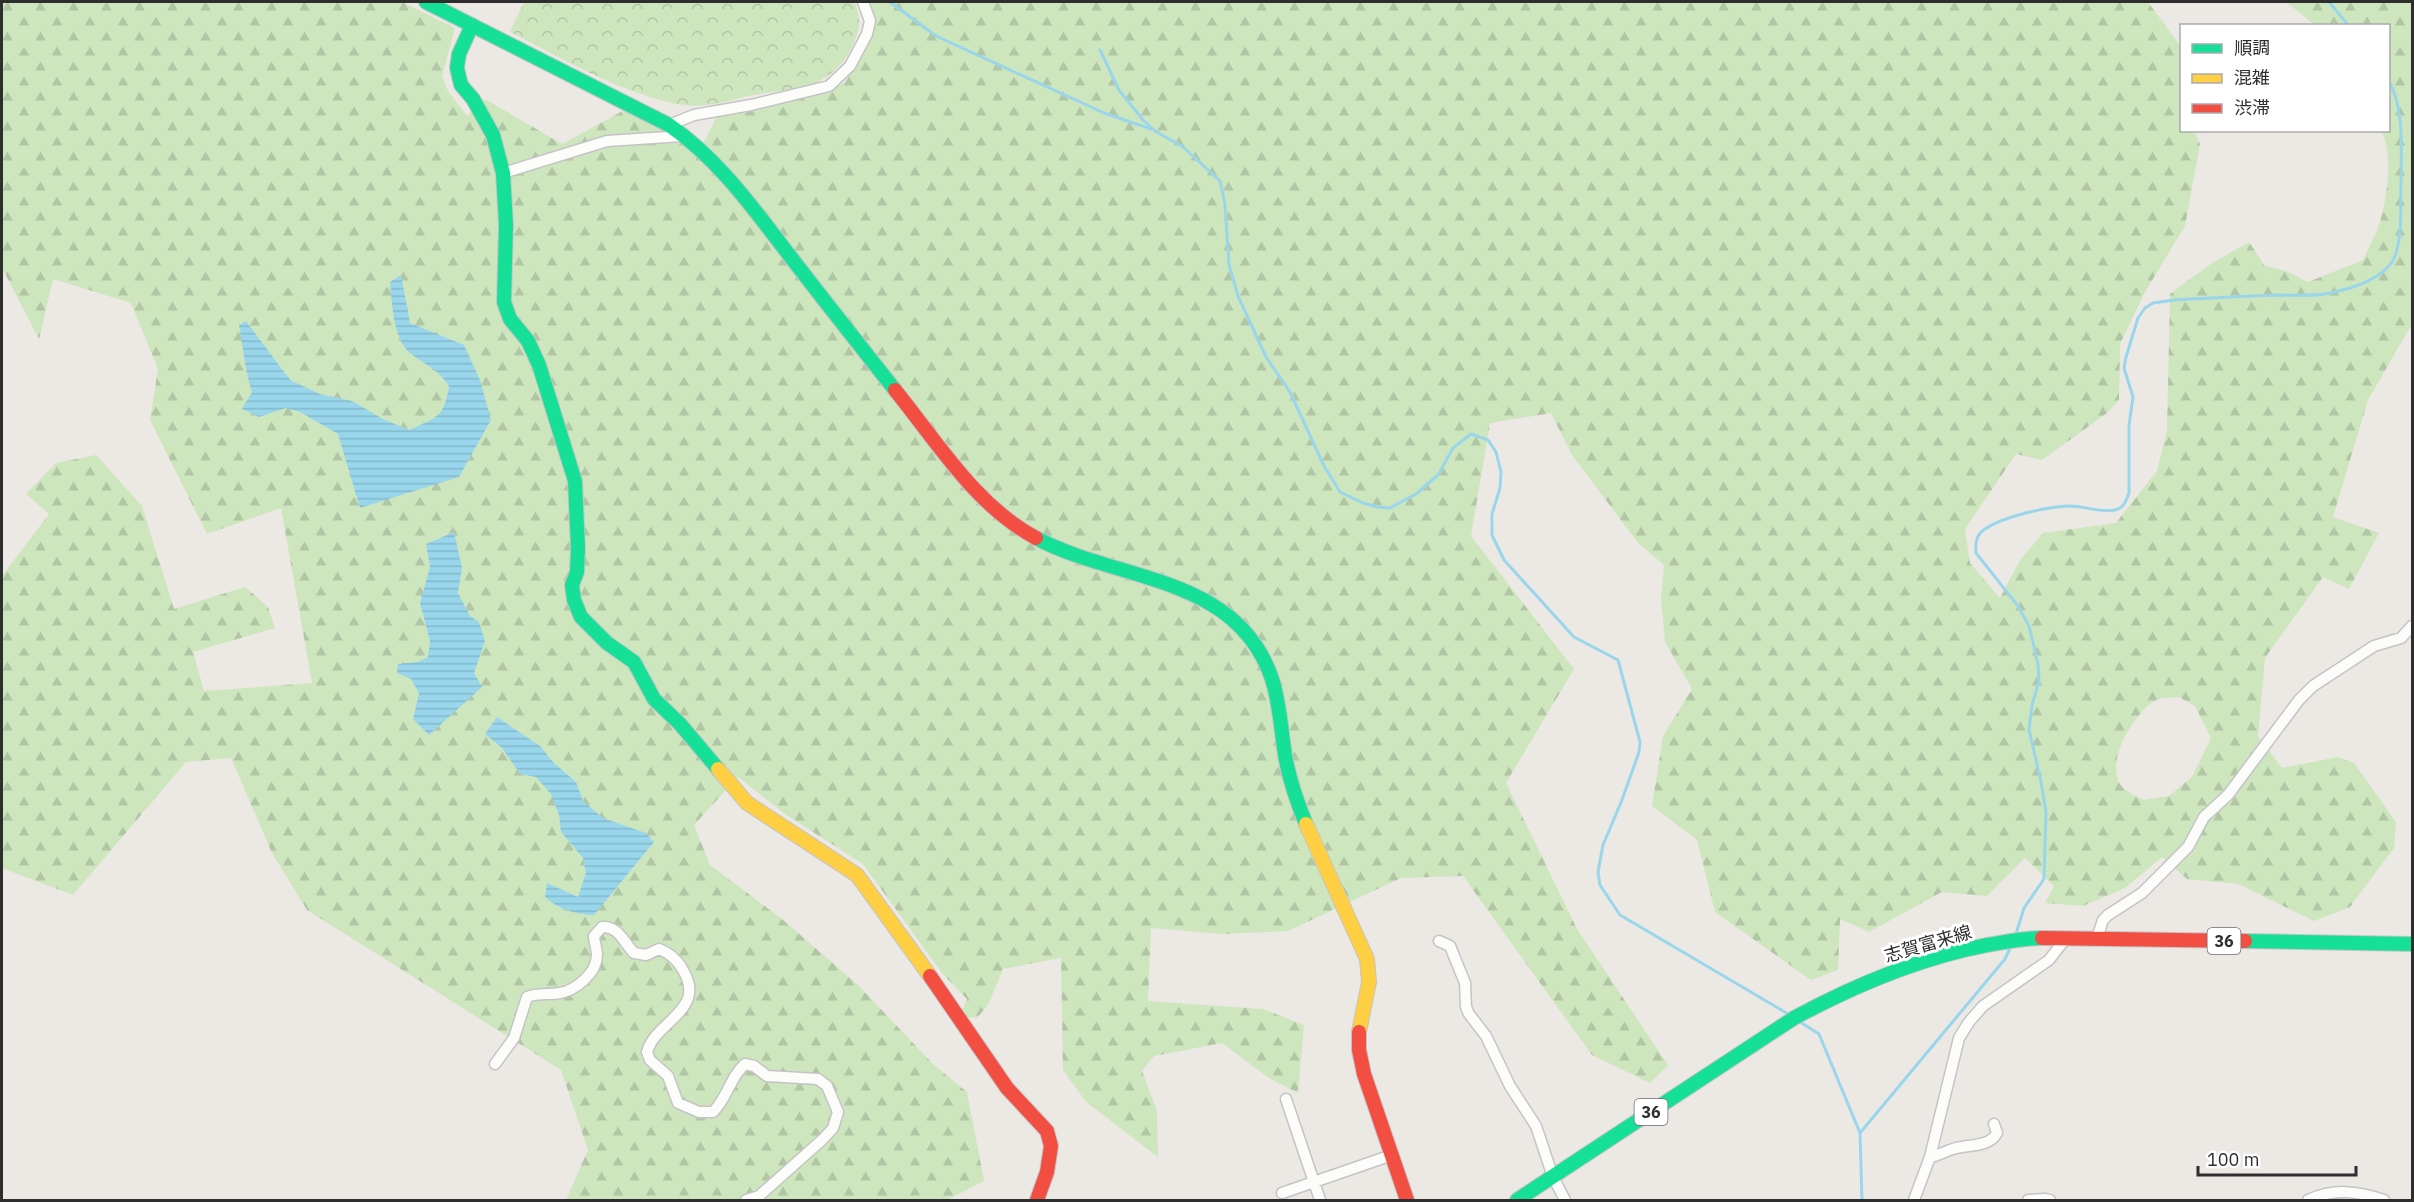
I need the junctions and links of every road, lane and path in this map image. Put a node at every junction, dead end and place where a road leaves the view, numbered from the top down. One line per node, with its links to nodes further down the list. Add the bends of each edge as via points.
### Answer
1 (426, 2): 3 (street)
2 (863, 2): 4 (street, via 870,21 867,34 850,66 829,86 694,115)
3 (472, 25): 4 (street); 6 (street, via 457,68 461,85 493,135)
4 (669, 125): 5 (street)
5 (686, 136): 6 (street, via 607,141); 15 (street, via 739,189 993,510 1058,549 1179,588 1207,601 1249,636 1270,670 1277,693 1295,797 1367,959 1369,986 1359,1048)
6 (503, 173): 21 (street, via 504,302 510,319 528,340 539,365 575,482 578,549 572,585 581,616 607,643 634,662 654,699 747,803 857,874 1007,1088 1047,1131 1050,1155)
7 (2412, 626): 9 (street, via 2401,638 2374,645 2313,686 2228,795 2204,817 2188,848 2142,893 2108,915)
8 (2066, 938): 9 (street, 志賀富来線 / 36); 16 (street, via 2049,960 1983,1006 1959,1038); 17 (street, 志賀富来線 / 36, via 2008,940 1918,963 1834,995)
9 (2097, 938): 11 (street, 志賀富来線 / 36)
10 (1439, 941): 17 (street, via 1450,946 1465,983 1469,1014 1486,1036 1510,1086 1536,1126)
11 (2412, 944)
12 (495, 1064): 20 (street, via 514,1038 527,997 561,993 581,984 593,967 597,955 594,936 602,927 619,933 634,953 665,951 678,962 688,979 689,995 682,1011 653,1038 647,1052 650,1060 668,1076 678,1103 699,1112 713,1112 745,1064 767,1076 818,1079 827,1086 838,1112 833,1128 823,1139 759,1196)
13 (1286, 1099): 18 (street)
14 (1994, 1124): 16 (street, via 1997,1133 1991,1140)
15 (1392, 1155): 18 (street); 23 (street)
16 (1930, 1157): 26 (street)
17 (1553, 1177): 24 (street, 志賀富来線 / 36); 25 (street)
18 (1315, 1184): 19 (street); 22 (street)
19 (1282, 1193)
20 (746, 1200)
21 (1037, 1200)
22 (1320, 1200)
23 (1407, 1200)
24 (1517, 1200)
25 (1565, 1200)
26 (1914, 1200)
27 (2028, 1200): 28 (street)
28 (2050, 1200)
29 (2308, 1200): 30 (street, via 2339,1191)
30 (2384, 1200)

